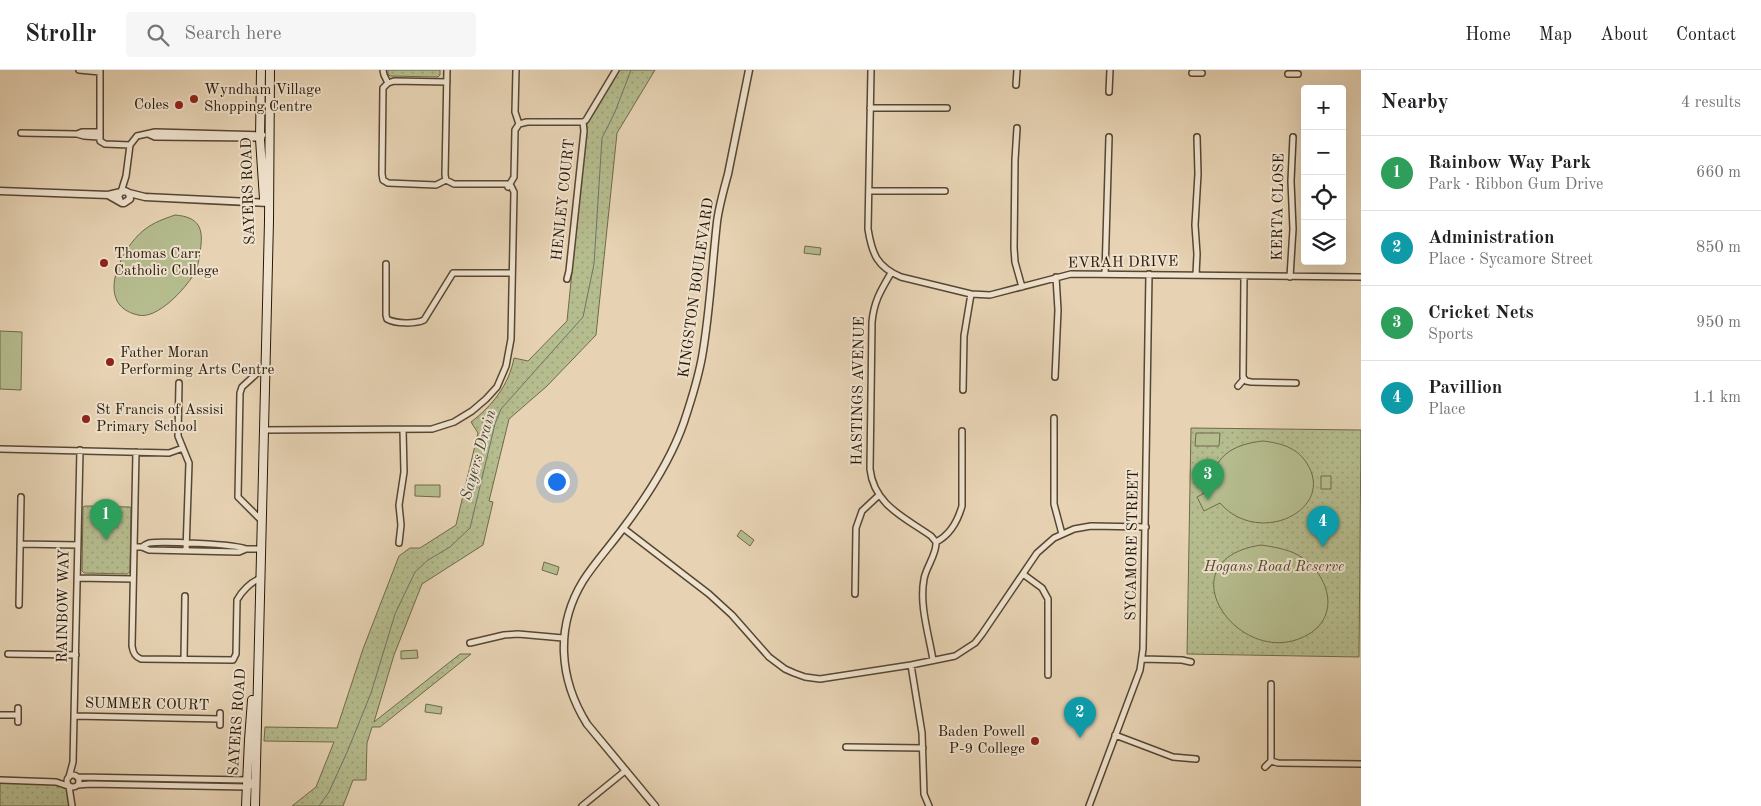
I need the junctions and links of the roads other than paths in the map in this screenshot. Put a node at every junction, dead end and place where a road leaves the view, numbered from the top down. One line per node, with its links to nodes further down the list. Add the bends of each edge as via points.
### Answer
1 (79, 70): 12 (street)
2 (261, 70): 24 (main road, SAYERS ROAD)
3 (270, 70): 25 (main road, SAYERS ROAD)
4 (383, 70): 14 (street)
5 (447, 70): 13 (street)
6 (516, 70): 20 (street, via 515,112)
7 (616, 70): 19 (street)
8 (749, 70): 73 (street, KINGSTON BOULEVARD, via 717,221 706,332 696,386 668,459)
9 (871, 70): 17 (street)
10 (1017, 70): 15 (street)
11 (1110, 70): 16 (street)
12 (100, 71): 23 (street)
13 (447, 82): 14 (street); 30 (street)
14 (388, 83): 30 (street, via 383,88 383,180 388,183 436,185)
15 (1016, 85)
16 (1109, 92)
17 (870, 108): 18 (street); 33 (street)
18 (947, 108)
19 (583, 122): 20 (street); 51 (street, HENLEY COURT)
20 (519, 124): 31 (street, via 515,130 514,177)
21 (1017, 128): 52 (street, via 1014,248)
22 (21, 133): 23 (street)
23 (99, 134): 29 (street, via 103,144)
24 (260, 136): 25 (street); 29 (street, via 148,134 135,137); 40 (main road, SAYERS ROAD)
25 (269, 137): 40 (main road, SAYERS ROAD)
26 (1109, 137): 44 (street)
27 (1197, 137): 46 (street)
28 (1293, 137): 49 (street, KERTA CLOSE)
29 (130, 146): 35 (street)
30 (446, 180): 31 (street, via 454,184)
31 (509, 186): 43 (street, via 514,192)
32 (0, 191): 36 (street)
33 (869, 191): 34 (street); 42 (street, via 871,246 879,263)
34 (945, 191)
35 (125, 192): 36 (street); 37 (street); 38 (street, via 118,196); 39 (street, via 130,197)
36 (108, 196): 38 (street)
37 (145, 197): 39 (street); 40 (street)
38 (120, 201): 39 (street)
39 (129, 201)
40 (266, 203): 54 (main road, SAYERS ROAD)
41 (386, 264): 43 (street, via 386,315 391,321 424,320 452,276 461,273)
42 (891, 273): 53 (street, EVRAH DRIVE); 69 (street, HASTINGS AVENUE, via 879,292 872,322 870,469)
43 (512, 274): 63 (street, via 509,350 496,387 472,411 454,422 432,429)
44 (1105, 274): 45 (street, EVRAH DRIVE); 47 (street, EVRAH DRIVE)
45 (1149, 274): 46 (street, EVRAH DRIVE); 72 (street, SYCAMORE STREET)
46 (1196, 275): 48 (street, EVRAH DRIVE)
47 (1056, 277): 52 (street, EVRAH DRIVE); 55 (street)
48 (1244, 277): 49 (street, EVRAH DRIVE); 56 (street)
49 (1290, 277): 50 (street, EVRAH DRIVE)
50 (1361, 277)
51 (567, 279)
52 (1022, 287): 53 (street, EVRAH DRIVE, via 995,294)
53 (971, 294): 60 (street, via 964,336)
54 (264, 366): 62 (main road, SAYERS ROAD); 71 (street, via 242,387 240,394 238,497)
55 (1055, 377)
56 (1244, 380): 58 (street); 59 (street)
57 (179, 383): 65 (street, via 178,436)
58 (1296, 383)
59 (1238, 386)
60 (963, 390)
61 (1054, 418): 74 (street, via 1054,504)
62 (263, 430): 63 (street); 71 (main road, SAYERS ROAD)
63 (403, 430): 76 (street)
64 (962, 431): 75 (street, via 962,506 948,534)
65 (183, 448): 68 (street, via 173,452); 78 (street, via 188,463)
66 (0, 449): 67 (street)
67 (80, 450): 68 (street); 79 (street, RAINBOW WAY)
68 (136, 452): 80 (street)
69 (878, 496): 75 (street); 89 (street, via 862,510 856,528)
70 (21, 497): 77 (street)
71 (261, 520): 83 (main road, SAYERS ROAD)
72 (1146, 527): 74 (street, via 1091,526); 97 (street, SYCAMORE STREET)
73 (623, 528): 92 (street, KINGSTON BOULEVARD, via 584,580 568,615); 101 (street, via 709,594 769,657 785,669 805,677 832,678)
74 (1062, 534): 85 (street, via 1045,544)
75 (936, 542): 99 (street, via 923,587)
76 (399, 543)
77 (20, 544): 79 (street); 91 (street)
78 (187, 544): 81 (street, via 149,543); 82 (street); 84 (street)
79 (78, 545): 86 (street, RAINBOW WAY)
80 (134, 547): 81 (street); 87 (street)
81 (142, 547): 84 (street)
82 (246, 549): 83 (street); 84 (street, via 239,552)
83 (260, 549): 88 (main road, SAYERS ROAD)
84 (186, 551)
85 (1023, 574): 99 (street, via 975,643 955,656); 102 (street, via 1042,588 1048,600)
86 (77, 578): 87 (street); 96 (street, RAINBOW WAY)
87 (133, 579): 98 (street, via 132,646 135,656 141,659)
88 (259, 579): 93 (main road, SAYERS ROAD); 98 (street, via 237,600 234,659)
89 (855, 594)
90 (185, 596): 98 (street)
91 (19, 605)
92 (563, 638): 94 (street, via 518,634); 118 (street, KINGSTON BOULEVARD, via 563,662 578,710)
93 (258, 641): 123 (main road, SAYERS ROAD); 124 (main road, SAYERS ROAD)
94 (470, 642)
95 (8, 654): 96 (street)
96 (76, 655): 107 (street, RAINBOW WAY)
97 (1142, 659): 100 (street); 110 (street, SYCAMORE STREET)
98 (184, 660)
99 (933, 660): 101 (street)
100 (1191, 662)
101 (911, 665): 112 (street)
102 (1048, 675)
103 (1272, 684): 114 (street)
104 (18, 708): 106 (street)
105 (0, 715): 106 (street)
106 (18, 715): 109 (street)
107 (74, 716): 108 (street, SUMMER COURT); 115 (street, RAINBOW WAY)
108 (220, 719)
109 (18, 722)
110 (1115, 735): 113 (street, via 1172,757); 133 (street, SYCAMORE STREET)
111 (846, 747): 112 (street)
112 (923, 748): 132 (street, via 924,794)
113 (1196, 759)
114 (1271, 761): 116 (street); 117 (street)
115 (73, 762): 119 (street, RAINBOW WAY); 120 (street, RAINBOW WAY)
116 (1361, 764)
117 (1265, 768)
118 (625, 771): 130 (street); 131 (street, KINGSTON BOULEVARD)
119 (69, 777): 120 (street); 122 (street); 125 (street)
120 (77, 777): 123 (street); 126 (street)
121 (0, 780): 122 (street)
122 (56, 782): 125 (street)
123 (247, 784): 124 (street); 126 (street); 128 (main road, SAYERS ROAD)
124 (256, 784): 129 (main road, SAYERS ROAD)
125 (68, 786): 126 (street); 127 (street)
126 (77, 786): 127 (street)
127 (72, 804)
128 (246, 806)
129 (255, 806)
130 (582, 806)
131 (655, 806)
132 (929, 806)
133 (1089, 806)

